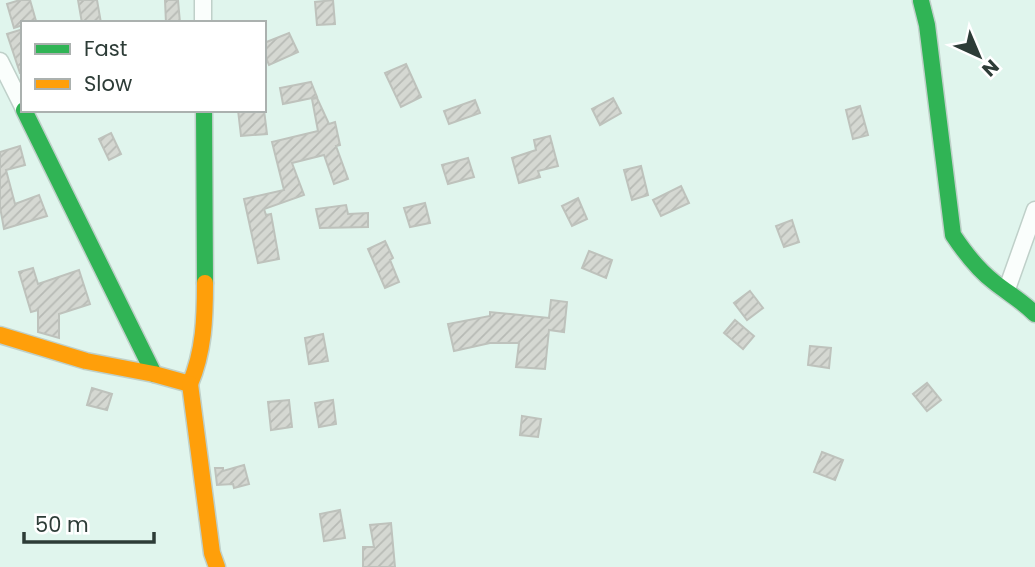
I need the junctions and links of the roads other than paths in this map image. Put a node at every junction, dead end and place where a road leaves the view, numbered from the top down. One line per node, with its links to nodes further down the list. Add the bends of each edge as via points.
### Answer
1 (203, 0): 3 (street)
2 (921, 1): 9 (street, via 953,235 970,260)
3 (203, 21)
4 (0, 61): 5 (street)
5 (21, 103)
6 (25, 112): 12 (street)
7 (204, 112): 13 (street, via 205,315 200,361)
8 (1035, 210): 9 (street)
9 (1007, 289): 10 (street)
10 (1035, 314)
11 (0, 335): 12 (street, via 86,361)
12 (155, 374): 13 (street)
13 (190, 384): 14 (street)
14 (216, 567)

